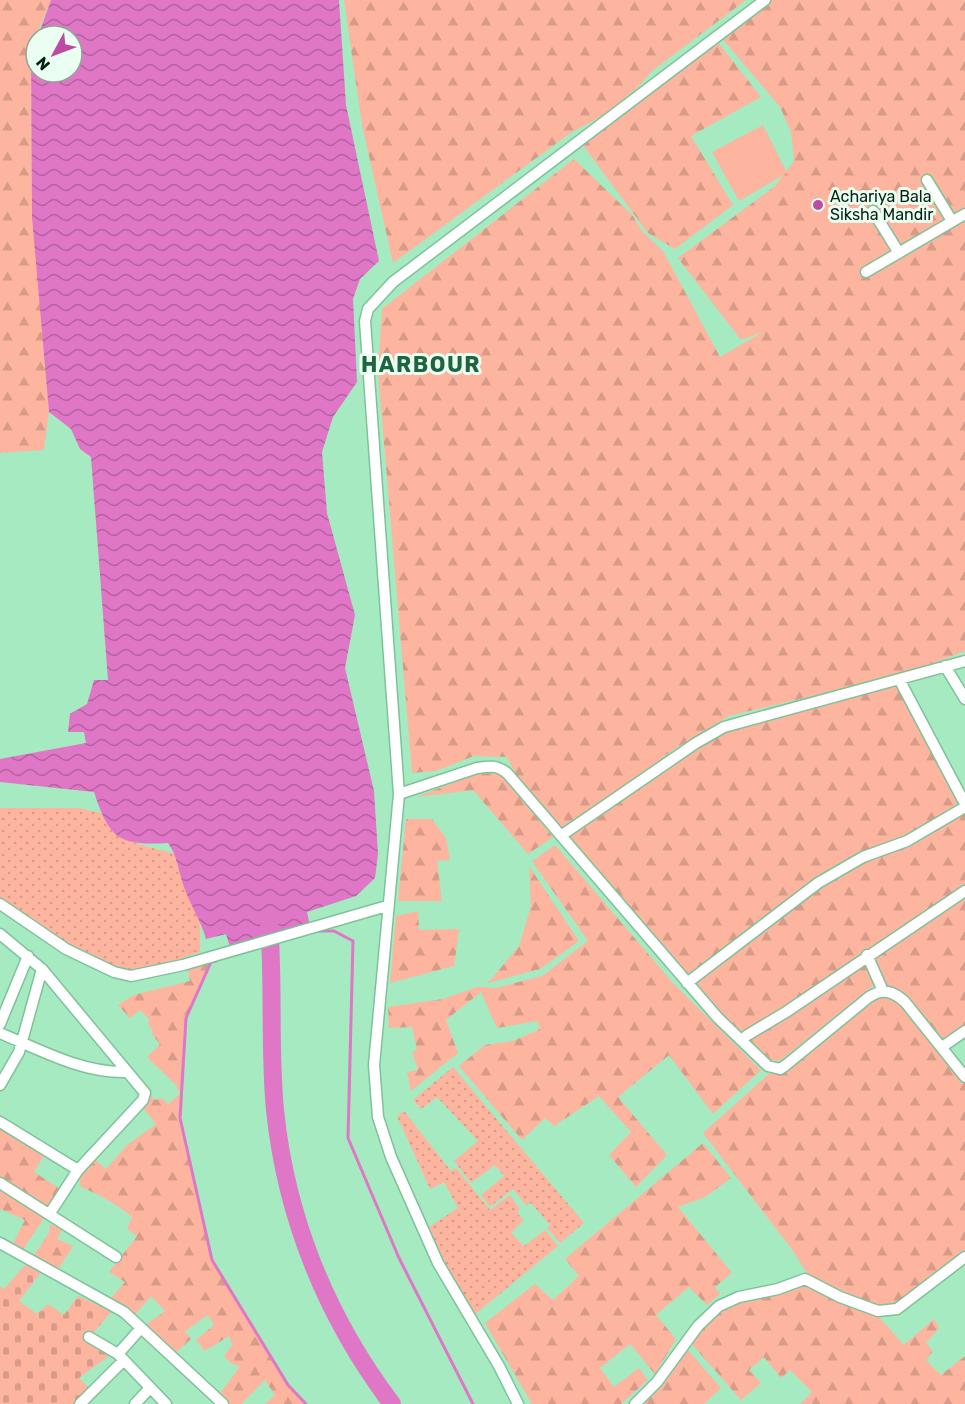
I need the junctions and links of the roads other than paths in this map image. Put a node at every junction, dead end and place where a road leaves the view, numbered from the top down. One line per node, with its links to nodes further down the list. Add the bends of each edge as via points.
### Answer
1 (765, 0): 12 (street, via 393,282 368,309 365,338)
2 (927, 180): 5 (street)
3 (873, 211): 6 (street)
4 (965, 214): 5 (street)
5 (952, 221): 6 (street)
6 (899, 253): 7 (street)
7 (866, 272)
8 (965, 661): 9 (street)
9 (945, 666): 10 (street); 11 (street)
10 (899, 679): 13 (street); 14 (street, via 724,727)
11 (965, 699)
12 (399, 794): 14 (street, via 477,768 499,767); 16 (street)
13 (965, 806): 22 (street, via 908,841 863,857 818,883)
14 (562, 835): 22 (street)
15 (965, 891): 19 (street)
16 (387, 906): 17 (street, via 183,965 147,974 122,975 66,949); 48 (street, via 374,1065 380,1126 438,1263)
17 (2, 909)
18 (0, 934): 20 (street)
19 (867, 955): 23 (street); 27 (street)
20 (28, 956): 21 (street); 24 (street)
21 (42, 969): 28 (street); 30 (street)
22 (687, 983): 23 (street, via 757,1056 775,1069 786,1065 869,997)
23 (883, 992): 29 (street, via 897,995 905,1002)
24 (0, 1024)
25 (965, 1031): 29 (street)
26 (0, 1032): 28 (street)
27 (746, 1036)
28 (22, 1042): 30 (street, via 90,1068); 32 (street)
29 (942, 1047): 31 (street)
30 (126, 1072): 34 (street, via 141,1084 143,1100)
31 (965, 1077)
32 (0, 1085)
33 (0, 1122): 34 (street)
34 (78, 1170): 36 (street)
35 (0, 1183): 36 (street)
36 (50, 1213): 38 (street)
37 (2, 1248): 40 (street, via 124,1312)
38 (116, 1257)
39 (963, 1262): 49 (street, via 888,1312 840,1297 805,1279 730,1300 708,1314 657,1382)
40 (141, 1328): 42 (street); 47 (street)
41 (89, 1337): 42 (street)
42 (121, 1357): 43 (street); 44 (street)
43 (150, 1388): 45 (street); 46 (street)
44 (80, 1404)
45 (135, 1404)
46 (166, 1404)
47 (223, 1404)
48 (518, 1404)
49 (635, 1404)

